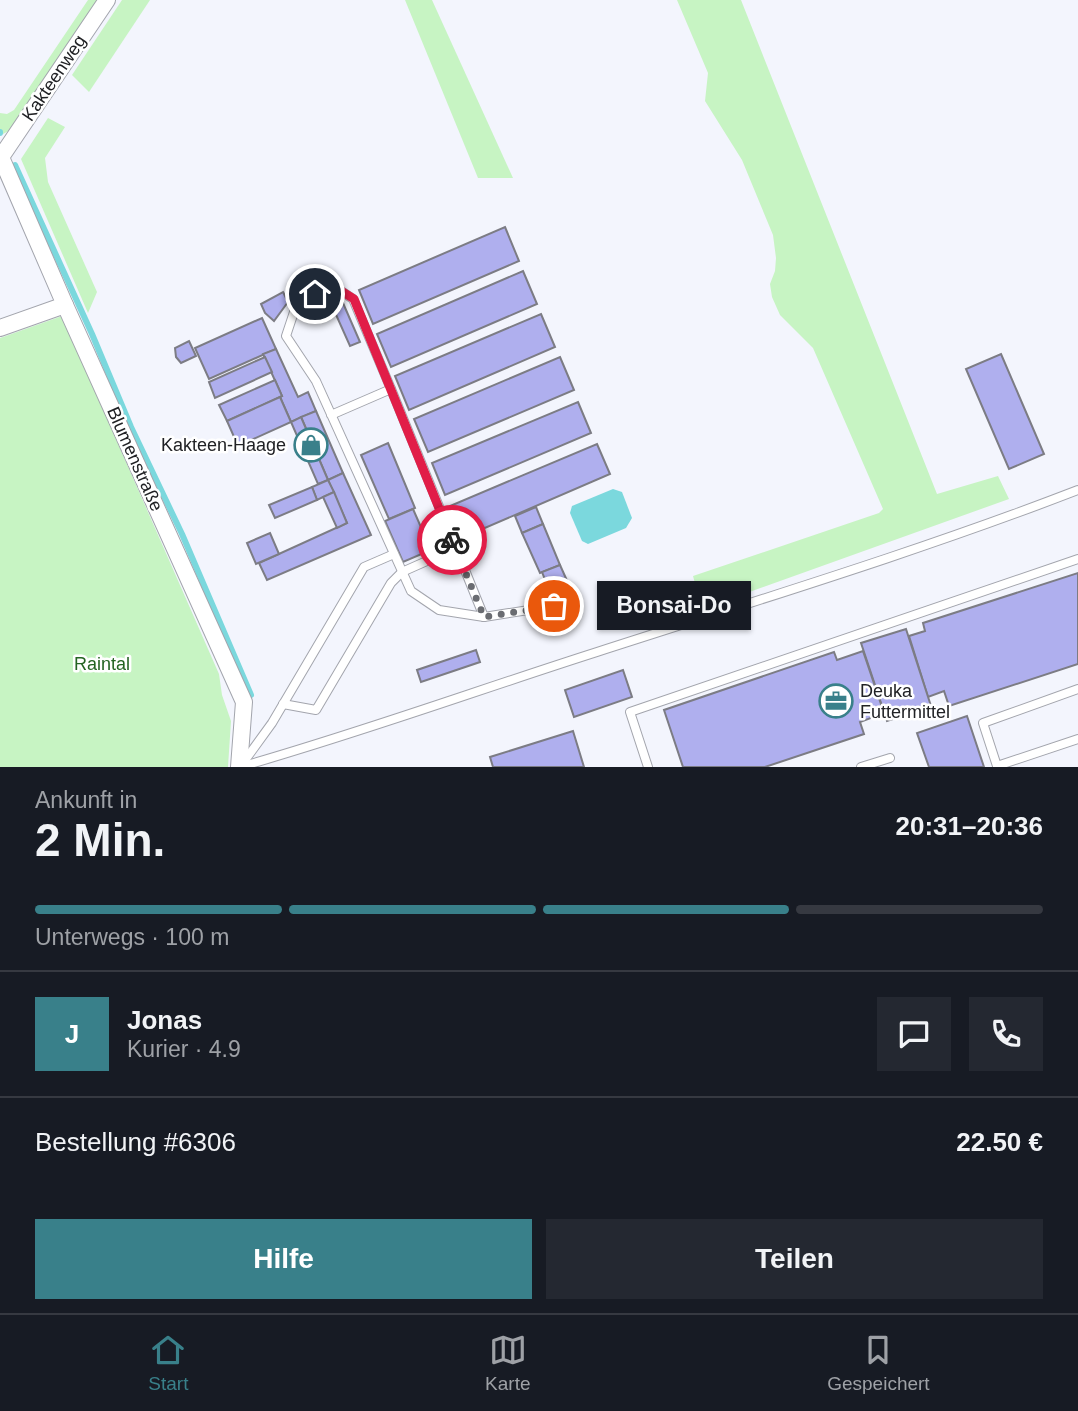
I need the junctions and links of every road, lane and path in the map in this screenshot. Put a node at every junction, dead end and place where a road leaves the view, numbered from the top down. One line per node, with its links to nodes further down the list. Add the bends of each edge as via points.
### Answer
1 (107, 0): 2 (street, Kakteenweg)
2 (0, 156): 3 (street, Blumenstraße)
3 (65, 305): 4 (street); 18 (street, Blumenstraße, via 244,702)
4 (0, 328)
5 (391, 389): 6 (lane); 6 (lane, via 354,299 338,289 315,294 295,309 286,336 316,380); 8 (lane)
6 (331, 415): 9 (lane)
7 (1078, 490): 18 (lane, via 857,568)
8 (456, 548): 11 (lane); 13 (lane)
9 (394, 554): 11 (lane); 15 (lane, via 364,568)
10 (1078, 559): 19 (lane, via 630,712)
11 (402, 572): 13 (lane, via 411,591 439,610); 15 (lane, via 391,583 316,710)
12 (554, 606): 13 (lane)
13 (484, 617)
14 (1078, 689): 16 (lane, via 983,723 997,766)
15 (283, 704): 18 (lane)
16 (1078, 739)
17 (890, 758): 20 (lane)
18 (240, 767)
19 (648, 767)
20 (862, 767)

